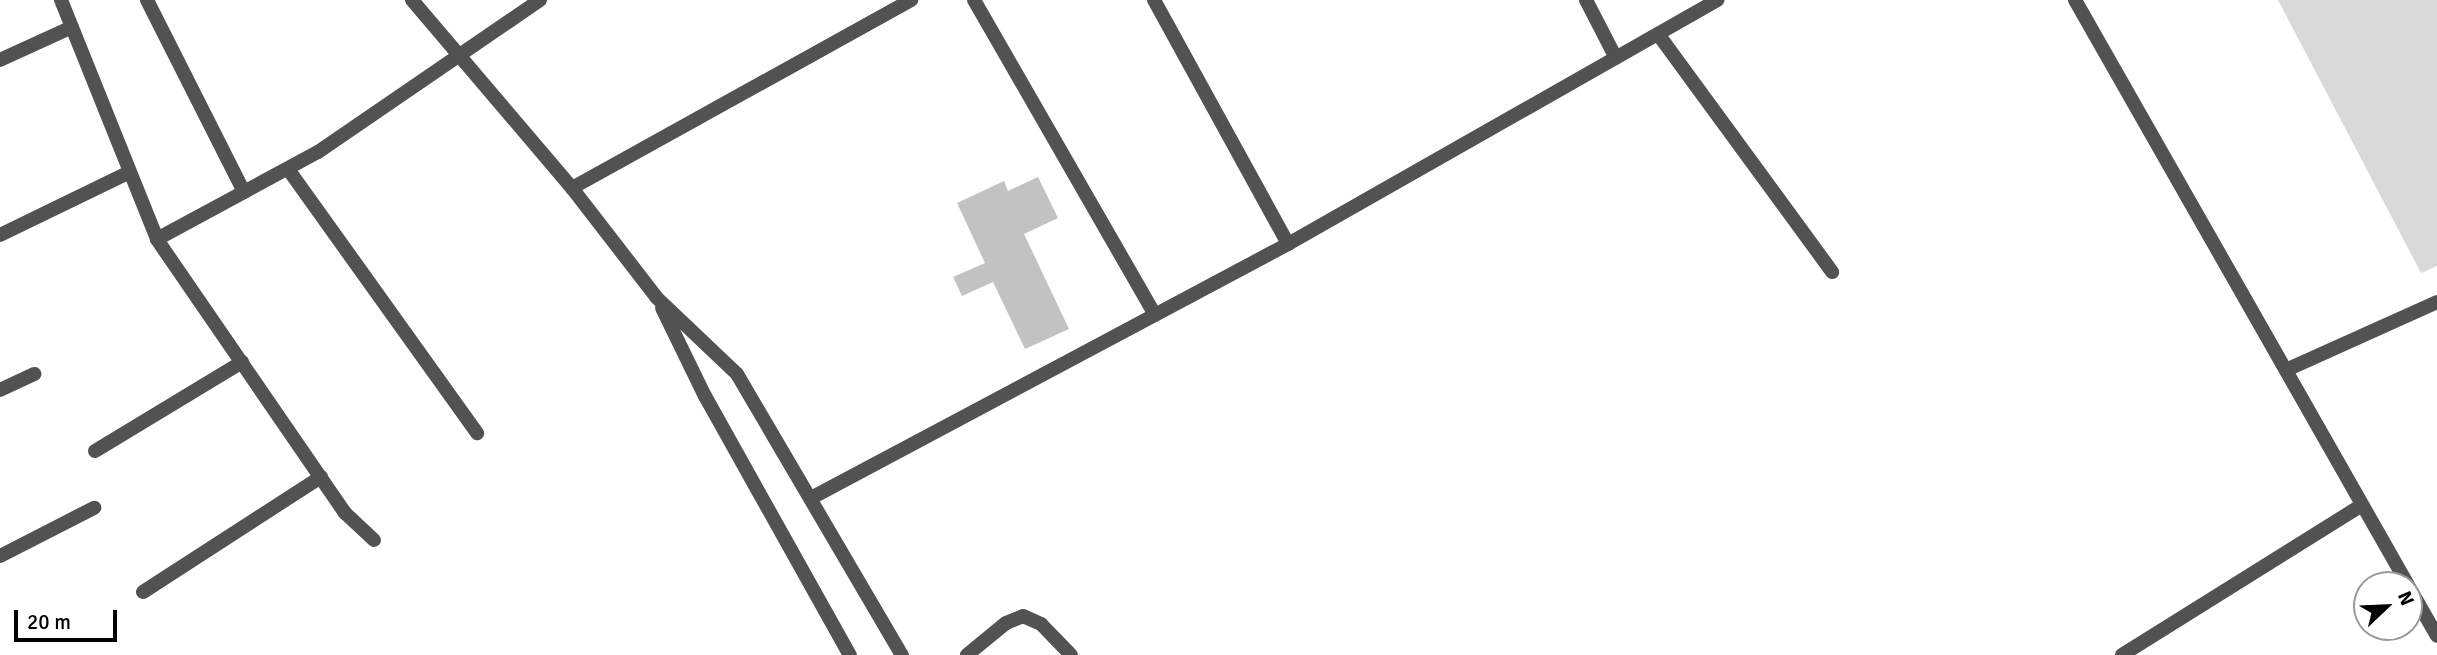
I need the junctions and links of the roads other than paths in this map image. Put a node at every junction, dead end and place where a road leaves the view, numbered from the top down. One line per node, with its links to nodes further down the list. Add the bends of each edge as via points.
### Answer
1 (61, 0): 11 (street)
2 (147, 0): 19 (street)
3 (412, 0): 13 (street)
4 (540, 0): 13 (street)
5 (911, 0): 18 (street)
6 (974, 0): 26 (street)
7 (1154, 0): 22 (street)
8 (1586, 0): 14 (street)
9 (1717, 0): 12 (street)
10 (2075, 0): 28 (street)
11 (72, 27): 15 (street); 17 (street)
12 (1658, 34): 14 (street); 23 (street)
13 (458, 52): 16 (street); 18 (street)
14 (1616, 58): 22 (street)
15 (0, 60)
16 (288, 169): 19 (street); 31 (street)
17 (130, 172): 20 (street); 21 (street)
18 (572, 188): 24 (street)
19 (244, 192): 21 (street)
20 (0, 234)
21 (158, 239): 27 (street)
22 (1288, 244): 26 (street)
23 (1832, 272)
24 (657, 298): 34 (street, via 737,374); 43 (street, via 705,396)
25 (2437, 302): 28 (street)
26 (1155, 315): 34 (street)
27 (242, 362): 32 (street); 33 (street)
28 (2286, 370): 35 (street)
29 (35, 374): 30 (street)
30 (0, 390)
31 (477, 433)
32 (95, 451)
33 (321, 477): 37 (street, via 345,513); 40 (street)
34 (813, 497): 44 (street)
35 (2362, 505): 39 (street); 47 (street)
36 (94, 509): 38 (street)
37 (374, 540)
38 (0, 556)
39 (2399, 571)
40 (143, 592)
41 (2423, 612): 42 (street)
42 (2437, 636)
43 (850, 655)
44 (902, 655)
45 (967, 655): 46 (street, via 1006,623 1023,616 1041,624)
46 (1071, 655)
47 (2122, 655)

